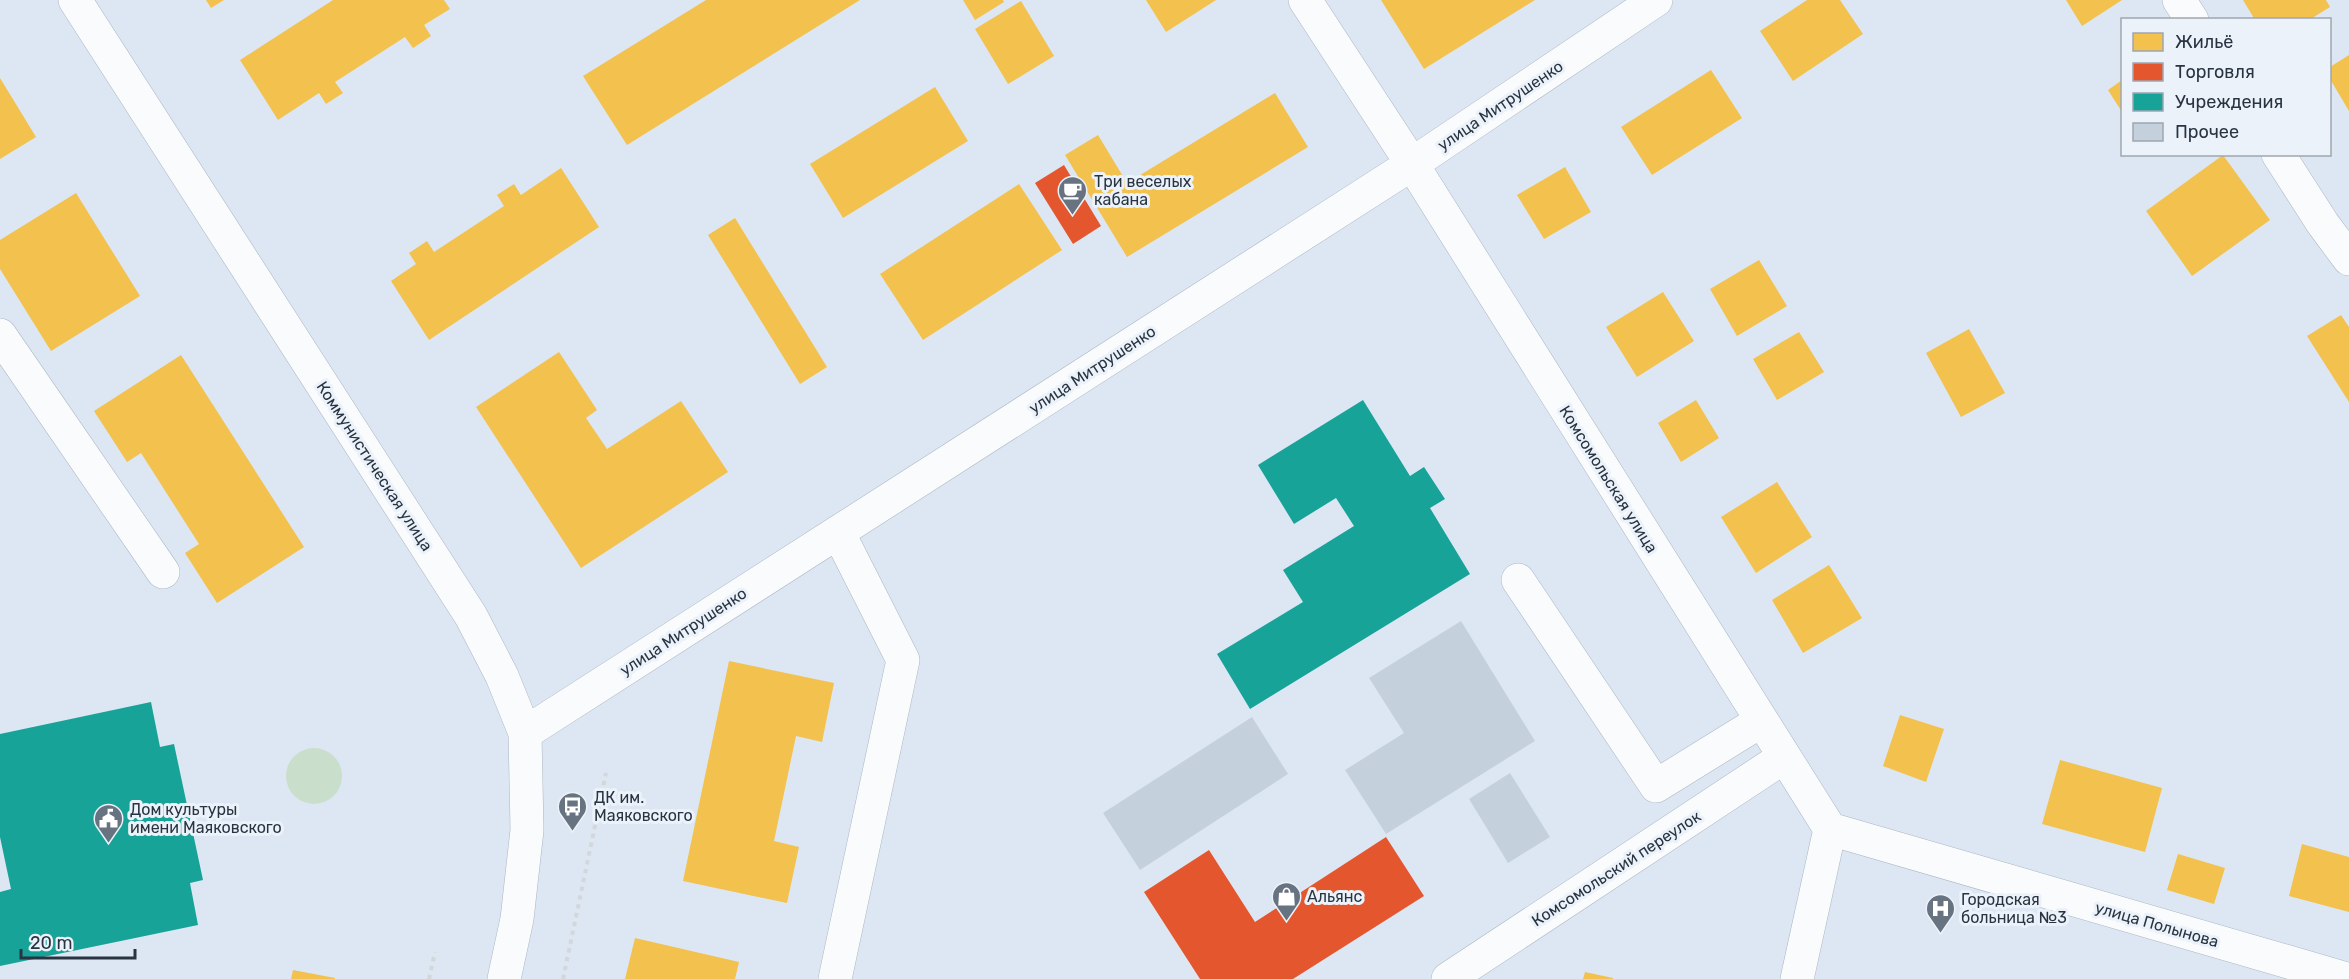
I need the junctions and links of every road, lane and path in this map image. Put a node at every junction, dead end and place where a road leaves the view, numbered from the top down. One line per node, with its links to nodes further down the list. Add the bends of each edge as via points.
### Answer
1 (75, 0): 14 (street, Коммунистическая улица, via 471,616 502,676)
2 (1305, 0): 7 (street, Комсомольская улица)
3 (1656, 0): 7 (street, улица Митрушенко)
4 (2180, 0): 5 (street)
5 (2191, 18)
6 (2279, 156): 8 (street)
7 (1412, 164): 10 (street, улица Митрушенко); 13 (street, Комсомольская улица)
8 (2349, 259)
9 (0, 335): 11 (street)
10 (838, 532): 14 (street, улица Митрушенко); 22 (street, via 903,660)
11 (163, 572)
12 (1518, 580): 13 (street, via 1656,786)
13 (1761, 721): 15 (street, Комсомольская улица)
14 (525, 733): 20 (street, Коммунистическая улица, via 527,830 517,919)
15 (1784, 757): 17 (street, Комсомольская улица); 23 (street, Комсомольский переулок)
16 (606, 773): 21 (path)
17 (1830, 829): 24 (street); 25 (street, улица Полынова)
18 (435, 952): 19 (path)
19 (429, 979)
20 (504, 979)
21 (563, 979)
22 (835, 979)
23 (1448, 979)
24 (1797, 979)
25 (2347, 979)

